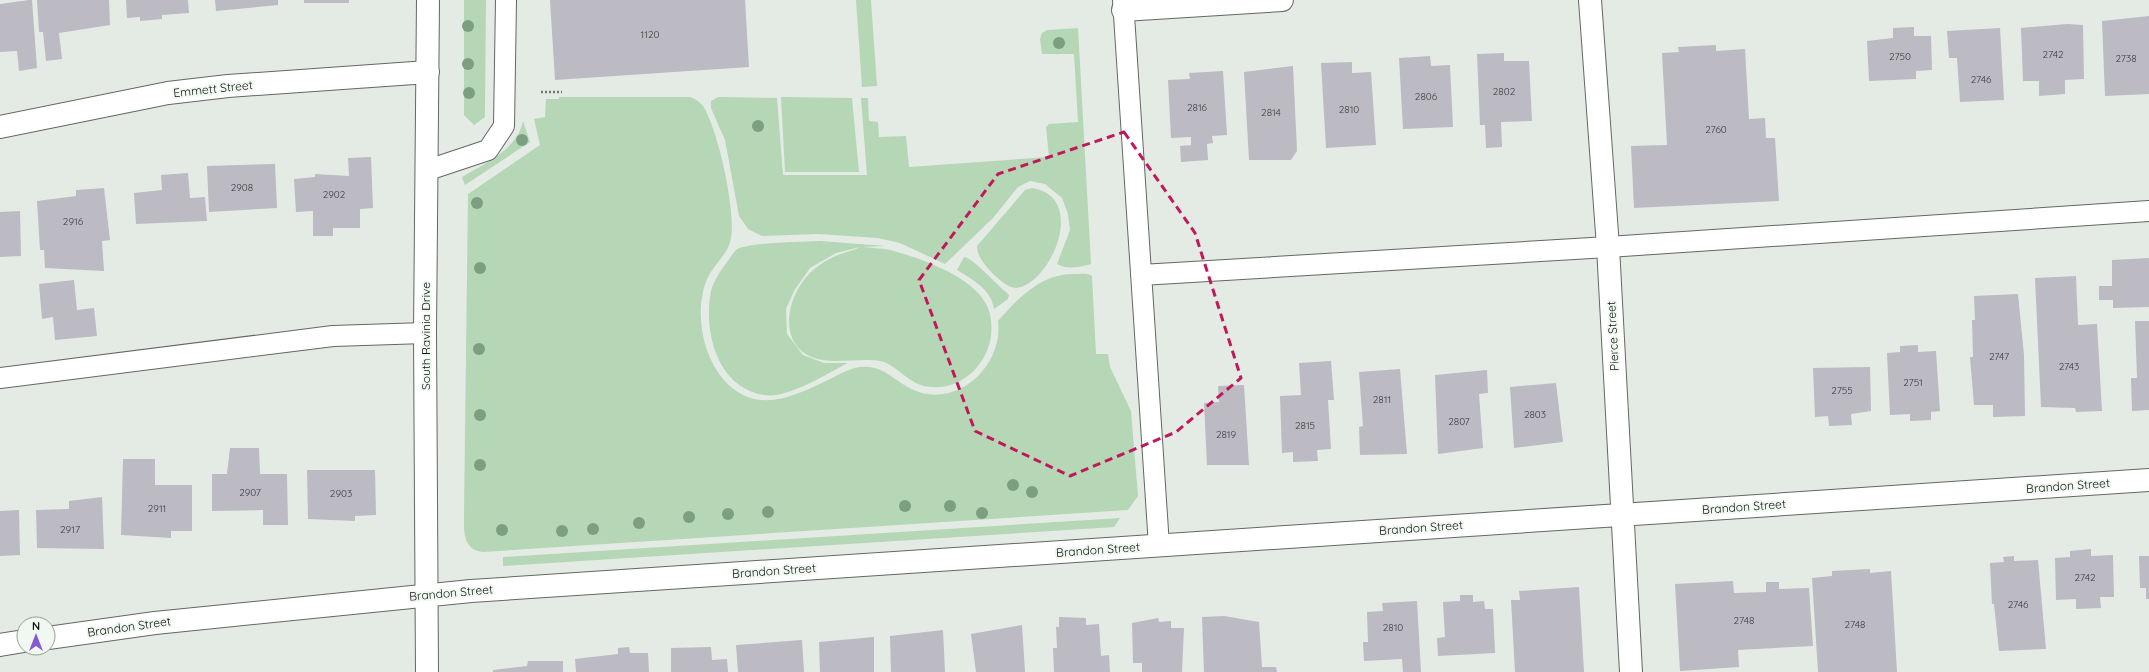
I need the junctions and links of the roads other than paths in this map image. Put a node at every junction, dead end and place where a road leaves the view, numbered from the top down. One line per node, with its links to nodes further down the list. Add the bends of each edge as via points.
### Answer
1 (428, 0): 6 (street, South Ravinia Drive)
2 (506, 0): 8 (lane, via 504,126 488,150)
3 (1282, 0): 5 (street)
4 (1590, 0): 10 (street, Pierce Street)
5 (1123, 5): 11 (lane)
6 (428, 72): 7 (street, Emmett Street, via 228,86 168,93); 8 (street, South Ravinia Drive)
7 (0, 127)
8 (428, 170): 12 (street, South Ravinia Drive)
9 (2149, 211): 10 (lane)
10 (1608, 247): 11 (lane); 15 (street, Pierce Street)
11 (1141, 275): 16 (lane)
12 (425, 333): 13 (lane, via 333,336); 17 (street, South Ravinia Drive)
13 (0, 378)
14 (2149, 480): 15 (street, Brandon Street)
15 (1623, 515): 16 (street, Brandon Street); 22 (street, Pierce Street)
16 (1159, 546): 17 (street, Brandon Street)
17 (426, 595): 18 (street, Brandon Street, via 155,623); 21 (street, South Ravinia Drive)
18 (56, 637)
19 (16, 642): 20 (street)
20 (0, 645)
21 (427, 672)
22 (1631, 672)

